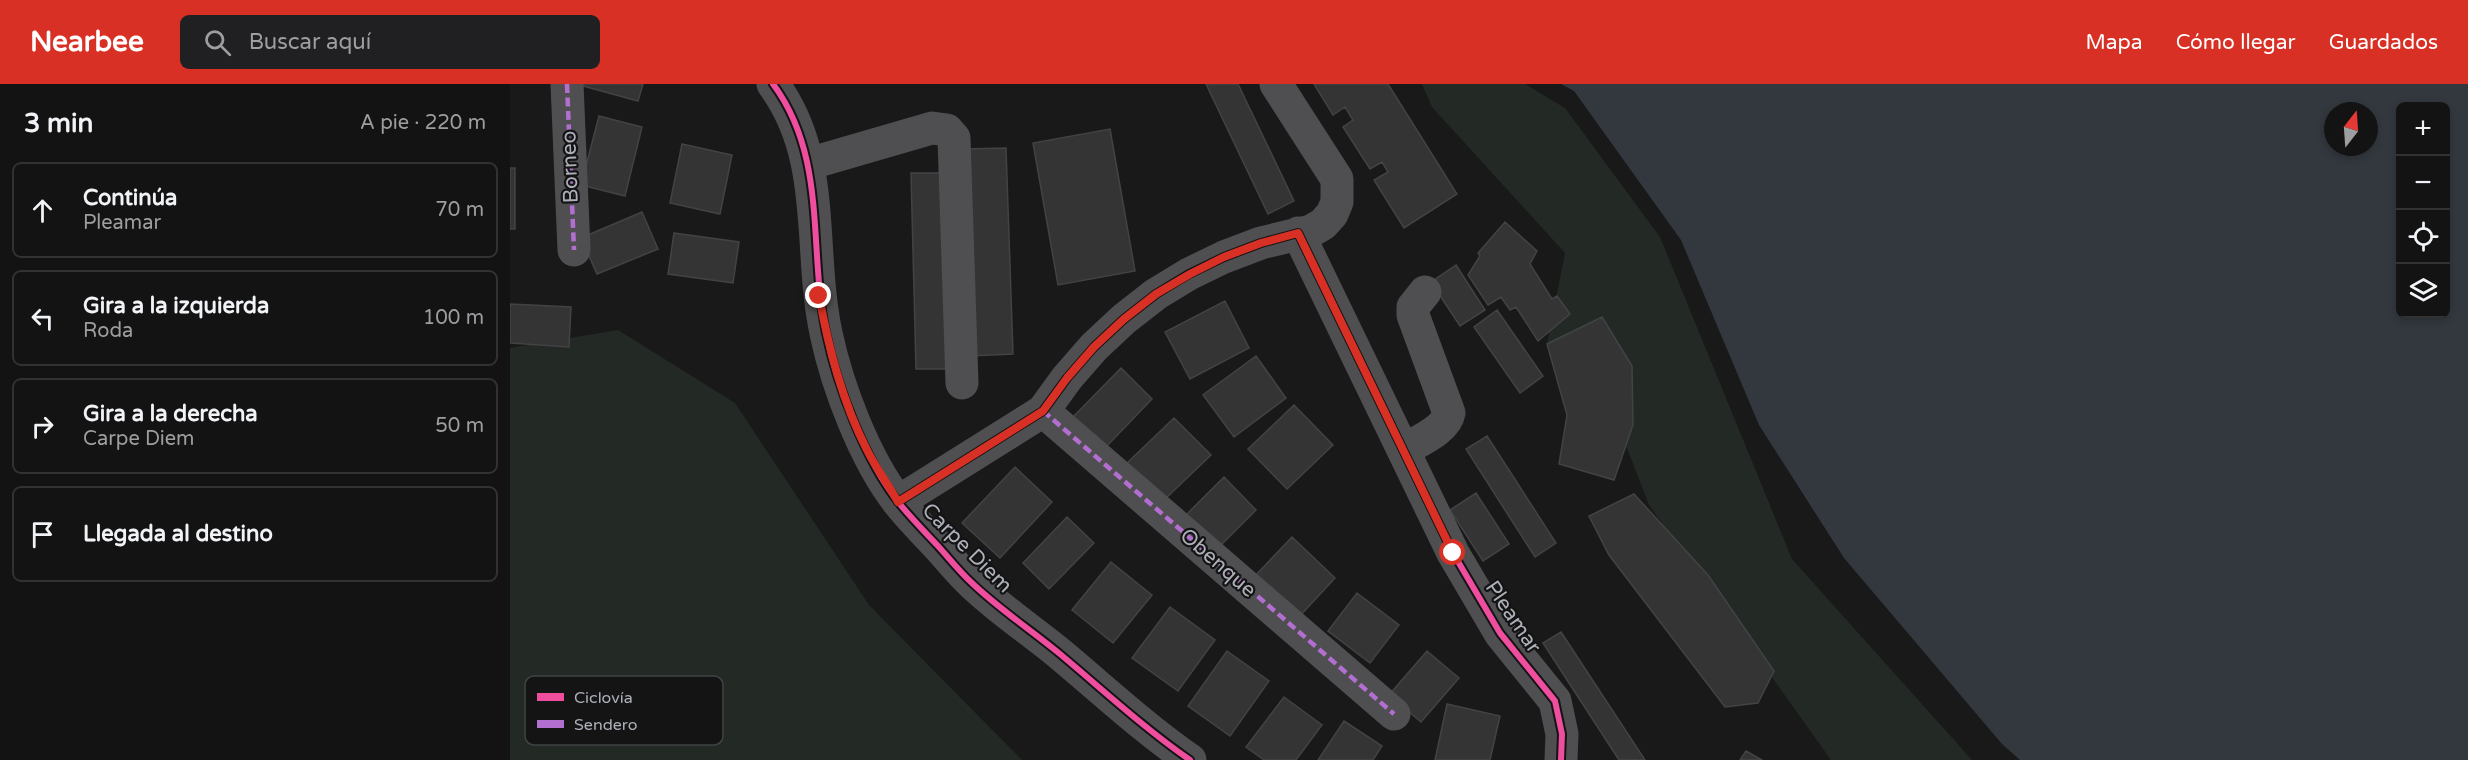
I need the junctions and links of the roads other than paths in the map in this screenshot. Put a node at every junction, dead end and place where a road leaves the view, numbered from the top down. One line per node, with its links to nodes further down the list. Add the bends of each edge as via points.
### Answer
1 (567, 84): 6 (street, Borneo)
2 (773, 84): 4 (street, Carpe Diem, via 797,129)
3 (1276, 84): 5 (street, via 1337,179 1337,202 1332,214 1311,231)
4 (808, 164): 8 (street, via 932,128 951,133); 11 (street, Carpe Diem, via 815,205 819,296 835,370 867,451)
5 (1298, 233): 9 (street, via 1224,257 1156,294 1094,347); 10 (street, Pleamar)
6 (574, 250)
7 (1425, 292): 10 (street, via 1413,307 1413,315 1449,412 1448,420)
8 (962, 383)
9 (1043, 411): 11 (street); 12 (street, Obenque)
10 (1404, 450): 14 (street, Pleamar, via 1453,553 1500,633 1555,701)
11 (898, 502): 13 (street, Carpe Diem, via 972,583 1152,734)
12 (1394, 714)
13 (1190, 760)
14 (1562, 760)

